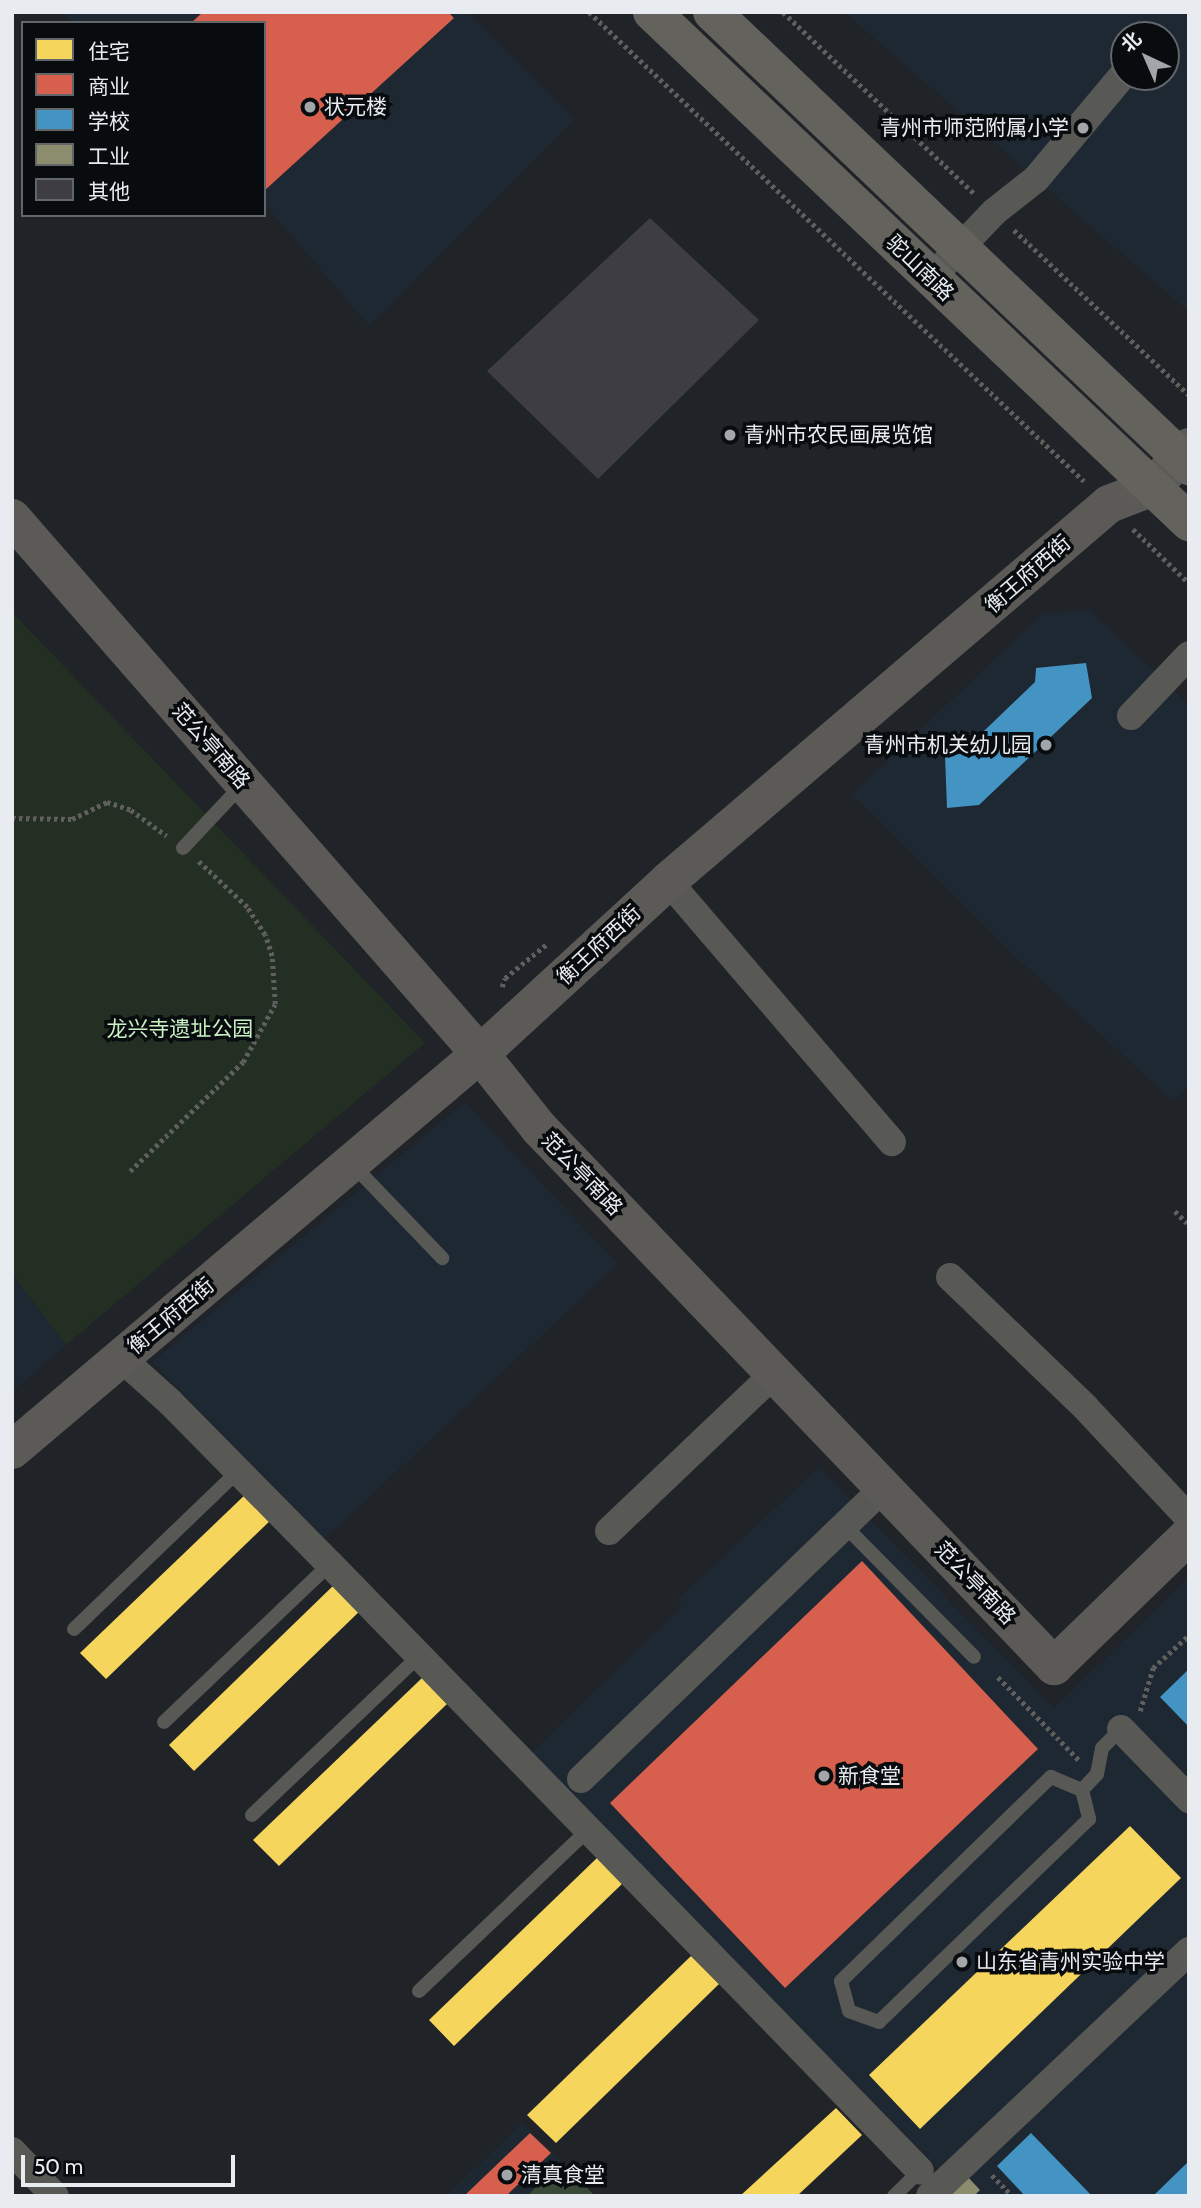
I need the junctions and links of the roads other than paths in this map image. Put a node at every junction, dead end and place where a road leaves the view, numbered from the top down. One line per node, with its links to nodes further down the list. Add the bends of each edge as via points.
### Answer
1 (652, 12): 5 (main road, 驼山南路)
2 (712, 12): 4 (main road, 驼山南路)
3 (1110, 90): 4 (street, via 1036,179)
4 (962, 246): 5 (street); 6 (main road, 驼山南路)
5 (931, 278): 7 (main road, 驼山南路)
6 (1186, 457): 7 (street, 衡王府西街)
7 (1153, 487): 9 (main road, 驼山南路); 14 (street, 衡王府西街, via 1109,505)
8 (12, 518): 12 (street, 范公亭南路)
9 (1189, 522)
10 (1189, 655): 11 (street)
11 (1130, 716)
12 (244, 783): 13 (lane); 15 (street, 范公亭南路)
13 (183, 848)
14 (668, 881): 15 (street, 衡王府西街); 16 (street)
15 (481, 1054): 17 (street, 衡王府西街); 21 (street, 范公亭南路, via 539,1128)
16 (892, 1142)
17 (351, 1163): 18 (lane); 20 (street, 衡王府西街)
18 (442, 1258)
19 (950, 1277): 25 (street, via 1085,1407)
20 (121, 1358): 22 (street, 衡王府西街); 23 (street)
21 (774, 1374): 24 (street, 范公亭南路); 27 (street)
22 (12, 1450)
23 (239, 1471): 29 (street); 30 (lane)
24 (883, 1488): 26 (street); 28 (street, 范公亭南路, via 1054,1666)
25 (1189, 1518)
26 (844, 1525): 32 (lane); 35 (street)
27 (610, 1531)
28 (1189, 1535)
29 (330, 1563): 31 (street); 33 (lane)
30 (74, 1629)
31 (420, 1655): 38 (lane); 39 (street)
32 (974, 1657)
33 (164, 1722)
34 (1121, 1729): 36 (lane, via 1102,1748 1097,1774); 37 (street)
35 (581, 1779)
36 (1082, 1790): 36 (lane, via 1051,1777 841,1982 849,2011 879,2022 1089,1819)
37 (1189, 1800)
38 (252, 1815)
39 (589, 1829): 41 (lane); 43 (street)
40 (1189, 1951): 43 (street)
41 (419, 1992)
42 (12, 2151): 44 (street)
43 (925, 2183): 45 (lane)
44 (55, 2196)
45 (894, 2196)

